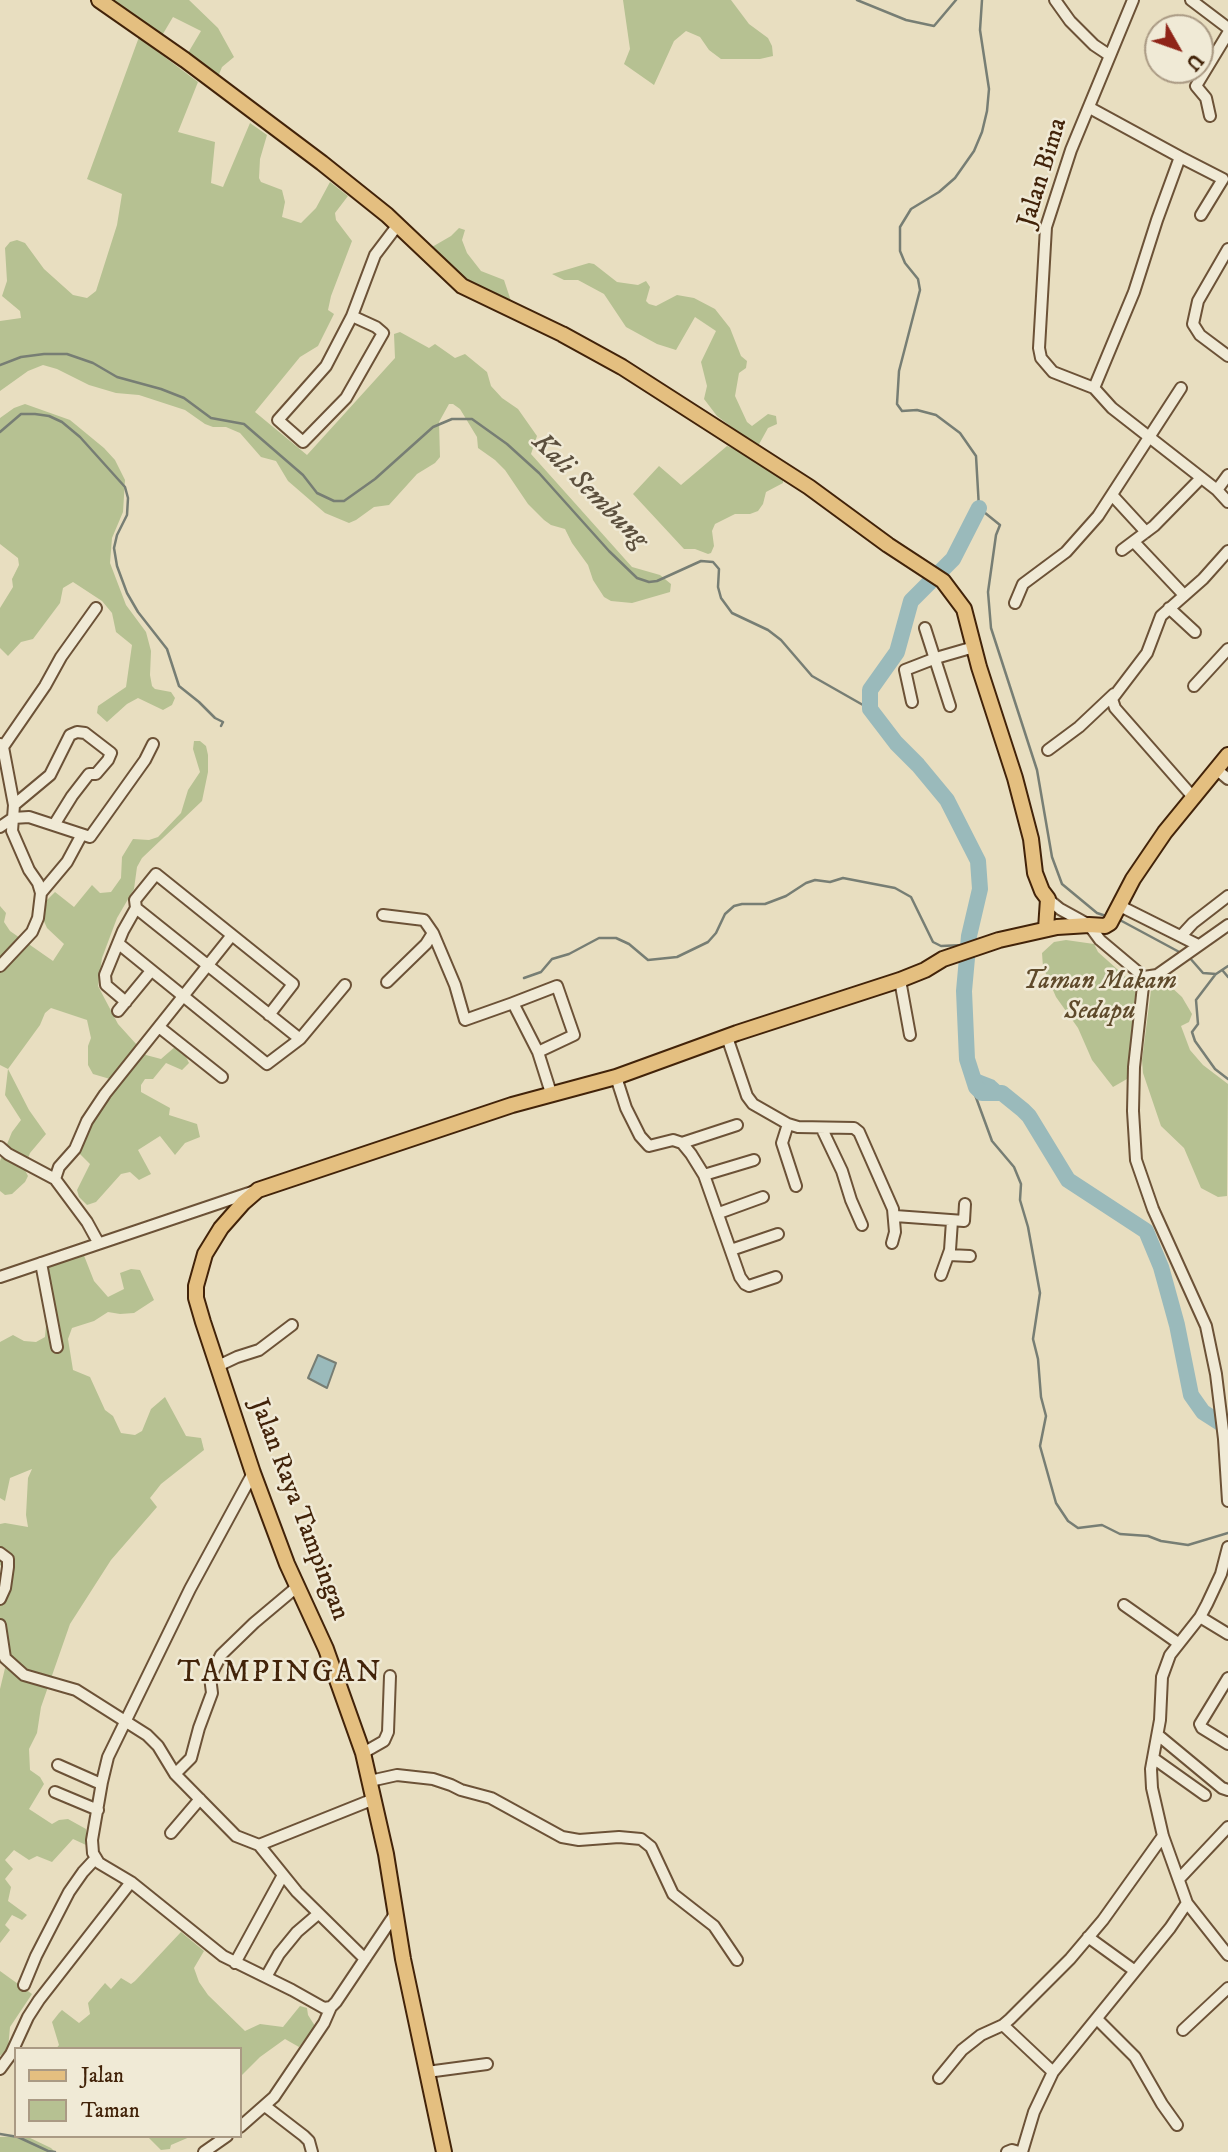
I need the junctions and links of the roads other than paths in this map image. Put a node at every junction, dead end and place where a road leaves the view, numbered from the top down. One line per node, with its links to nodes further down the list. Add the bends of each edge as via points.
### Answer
1 (99, 0): 12 (main road, via 322,163)
2 (1055, 0): 6 (street, via 1070,21)
3 (1133, 0): 6 (street, Jalan Bima)
4 (1191, 0): 5 (street)
5 (1228, 31): 8 (street, via 1196,84 1206,98)
6 (1109, 55): 7 (street, Jalan Bima)
7 (1090, 108): 9 (street); 16 (street, Jalan Bima, via 1046,227 1040,348 1041,358 1053,372)
8 (1210, 116)
9 (1180, 157): 10 (street); 16 (street, via 1134,292)
10 (1226, 178): 11 (street)
11 (1201, 215)
12 (397, 226): 14 (street, via 375,255); 34 (main road, via 462,286 632,373 809,486 943,582 964,609)
13 (1228, 249): 15 (street, via 1198,301 1193,324 1199,335)
14 (352, 316): 14 (street, via 383,333 346,398 303,442 278,420 326,366)
15 (1228, 356)
16 (1094, 388): 18 (street)
17 (1181, 388): 18 (street)
18 (1151, 437): 20 (street); 22 (street)
19 (1228, 475): 21 (street)
20 (1201, 478): 21 (street); 24 (street)
21 (1217, 490): 23 (street)
22 (1112, 495): 24 (street); 29 (street, via 1075,544 1019,588)
23 (1228, 502)
24 (1146, 532): 25 (street)
25 (1134, 542): 26 (street); 28 (street)
26 (1122, 550)
27 (1228, 551): 28 (street)
28 (1184, 595): 31 (street)
29 (1014, 603)
30 (96, 608): 42 (street)
31 (1169, 608): 33 (street); 38 (street, via 1155,628 1147,653)
32 (925, 628): 36 (street)
33 (1195, 632)
34 (974, 647): 36 (street); 55 (main road, via 1016,778 1035,873)
35 (1228, 649): 37 (street)
36 (936, 658): 39 (street, via 905,670); 40 (street)
37 (1194, 687)
38 (1114, 694): 43 (street); 47 (street, via 1115,708)
39 (912, 702)
40 (950, 706)
41 (153, 744): 52 (street, via 94,833 90,838)
42 (1, 746): 48 (street)
43 (1048, 750)
44 (1228, 755): 45 (main road)
45 (1216, 769): 46 (street); 47 (main road)
46 (1228, 779)
47 (1193, 797): 56 (main road, via 1147,858)
48 (14, 805): 49 (street); 50 (street, via 50,775 70,735 85,733 111,753 96,774 89,774)
49 (13, 818): 50 (street, via 29,817); 51 (street); 53 (street, via 12,831)
50 (54, 825): 52 (street)
51 (0, 827)
52 (81, 836): 53 (street)
53 (41, 894): 67 (street, via 32,932)
54 (1228, 896): 64 (street)
55 (1048, 899): 59 (street); 61 (main road)
56 (1120, 907): 59 (main road, via 1105,926); 64 (street)
57 (136, 908): 63 (street, via 135,900 156,874); 65 (street); 68 (street)
58 (383, 915): 62 (street, via 424,920)
59 (1089, 925): 61 (main road); 70 (street)
60 (1228, 925): 66 (street)
61 (1046, 929): 71 (main road)
62 (433, 933): 72 (street); 75 (street, via 465,1020)
63 (232, 935): 68 (street); 76 (street, via 292,984)
64 (1181, 936): 66 (street)
65 (119, 944): 69 (street); 69 (street, via 104,981 122,1007)
66 (1196, 947): 70 (street, via 1157,975)
67 (0, 966)
68 (209, 966): 74 (street); 76 (street)
69 (151, 971): 74 (street)
70 (1144, 978): 115 (street, via 1134,1067 1136,1160 1206,1326 1216,1374)
71 (900, 980): 78 (street); 79 (main road)
72 (387, 982)
73 (345, 985): 80 (street)
74 (183, 997): 77 (street); 80 (street, via 267,1064)
75 (513, 1003): 81 (street); 81 (street, via 557,986 574,1035)
76 (269, 1015): 80 (street)
77 (159, 1027): 82 (street); 92 (street, via 105,1094)
78 (910, 1035)
79 (727, 1037): 83 (main road); 85 (street, via 747,1096)
80 (300, 1039)
81 (538, 1052): 84 (street)
82 (222, 1077)
83 (616, 1077): 84 (main road); 88 (street, via 626,1108 649,1146 673,1140)
84 (551, 1093): 94 (main road)
85 (788, 1124): 87 (street); 93 (street, via 782,1143)
86 (737, 1125): 88 (street)
87 (822, 1129): 98 (street, via 854,1128 859,1132); 100 (street)
88 (682, 1143): 91 (street)
89 (0, 1147): 92 (street)
90 (754, 1160): 91 (street)
91 (704, 1175): 97 (street)
92 (55, 1180): 102 (street)
93 (796, 1186)
94 (258, 1191): 102 (street); 113 (main road, Jalan Raya Tampingan, via 221,1228 199,1271 196,1298)
95 (763, 1196): 97 (street)
96 (965, 1203): 99 (street, via 964,1221)
97 (719, 1213): 104 (street)
98 (895, 1216): 99 (street); 103 (street)
99 (952, 1221): 105 (street)
100 (862, 1225)
101 (778, 1234): 104 (street)
102 (98, 1242): 107 (street)
103 (892, 1243)
104 (730, 1250): 110 (street, via 740,1277 749,1286)
105 (948, 1255): 106 (street); 108 (street)
106 (970, 1256)
107 (41, 1263): 109 (street); 112 (street)
108 (942, 1275)
109 (0, 1277)
110 (776, 1277)
111 (292, 1325): 113 (street, via 259,1350)
112 (57, 1347)
113 (218, 1366): 114 (main road, Jalan Raya Tampingan)
114 (253, 1473): 118 (main road, Jalan Raya Tampingan); 127 (street)
115 (1228, 1501)
116 (1228, 1547): 121 (street, via 1221,1574)
117 (0, 1553): 119 (street, via 8,1559 8,1567)
118 (298, 1586): 130 (main road, Jalan Raya Tampingan, via 326,1648); 133 (street, via 221,1656 210,1677 212,1693 191,1758)
119 (0, 1599)
120 (1124, 1605): 124 (street)
121 (1200, 1617): 123 (street); 124 (street)
122 (0, 1625): 127 (street, via 5,1658 24,1675 76,1690)
123 (1228, 1634)
124 (1178, 1643): 128 (street, via 1162,1676)
125 (390, 1676): 130 (street, via 388,1732 384,1741)
126 (1228, 1678): 129 (street, via 1200,1724)
127 (125, 1720): 133 (street, via 153,1740); 135 (street)
128 (1158, 1735): 131 (street); 136 (street)
129 (1227, 1742)
130 (363, 1753): 134 (main road, Jalan Raya Tampingan)
131 (1153, 1758): 138 (street); 144 (street, via 1152,1788)
132 (58, 1765): 135 (street)
133 (175, 1774): 139 (street)
134 (370, 1781): 140 (main road, Jalan Raya Tampingan); 156 (street, via 397,1775 433,1779 499,1802 562,1837 641,1839 651,1847 673,1894 714,1926)
135 (101, 1784): 141 (street)
136 (1228, 1790)
137 (55, 1792): 141 (street)
138 (1205, 1795)
139 (200, 1799): 143 (street); 145 (street, via 236,1836)
140 (374, 1800): 145 (street); 152 (main road, Jalan Raya Tampingan)
141 (98, 1810): 146 (street, via 92,1840)
142 (1228, 1827): 148 (street)
143 (171, 1833)
144 (1163, 1836): 148 (street); 153 (street)
145 (260, 1844): 147 (street)
146 (96, 1858): 149 (street); 160 (street, via 69,1892)
147 (283, 1875): 151 (street); 157 (street)
148 (1179, 1879): 150 (street)
149 (131, 1882): 157 (street); 166 (street, via 39,2000)
150 (1187, 1903): 154 (street); 158 (street)
151 (318, 1914): 155 (street); 159 (street, via 291,1939)
152 (396, 1914): 155 (street); 171 (main road, Jalan Raya Tampingan)
153 (1088, 1937): 158 (street); 164 (street)
154 (1228, 1953)
155 (365, 1959): 162 (street)
156 (737, 1960)
157 (235, 1963): 159 (street)
158 (1135, 1971): 163 (street)
159 (266, 1976): 162 (street, via 318,2006)
160 (24, 1985)
161 (1228, 1988): 165 (street)
162 (331, 2007): 173 (street)
163 (1097, 2019): 170 (street); 175 (street, via 1135,2057)
164 (1003, 2025): 170 (street); 172 (street, via 973,2040)
165 (1183, 2030)
166 (14, 2047)
167 (14, 2047): 169 (street)
168 (487, 2064): 171 (street)
169 (0, 2068)
170 (1053, 2071): 181 (street)
171 (427, 2072): 179 (main road, Jalan Raya Tampingan)
172 (939, 2078)
173 (265, 2106): 174 (street); 178 (street, via 304,2136)
174 (242, 2125)
175 (1177, 2125)
176 (223, 2138): 177 (street)
177 (204, 2152)
178 (312, 2152)
179 (444, 2152)
180 (1007, 2152): 181 (street)
181 (1021, 2152)

